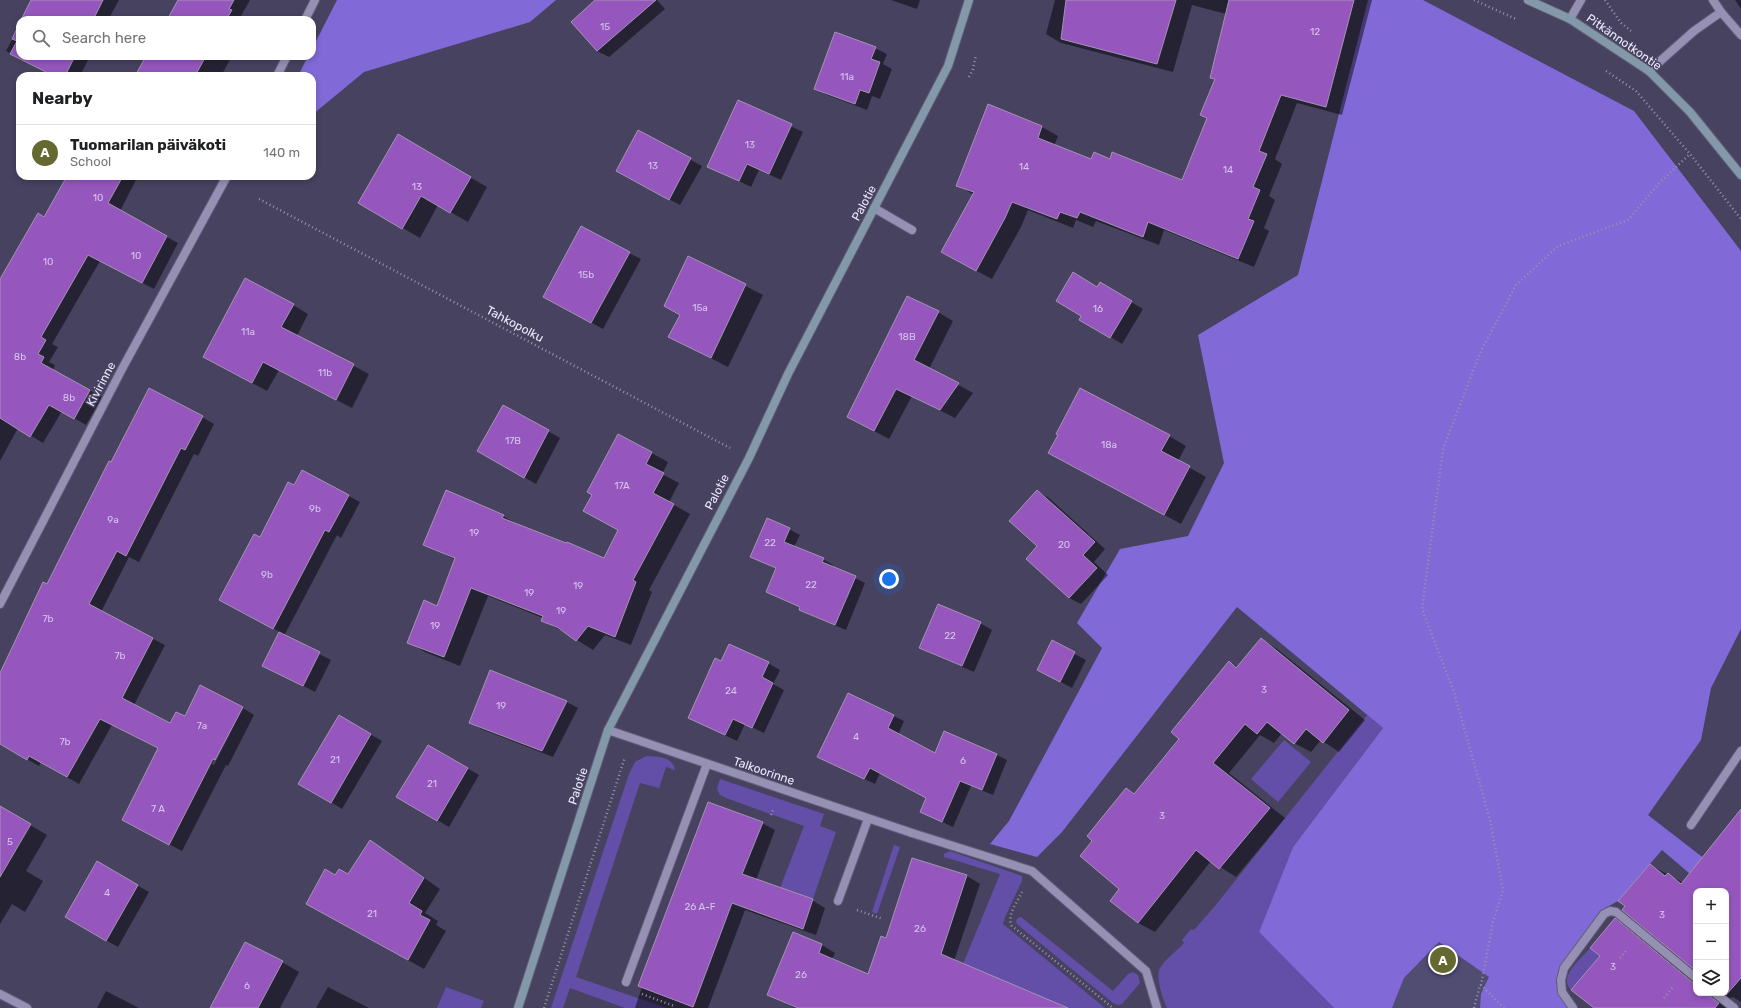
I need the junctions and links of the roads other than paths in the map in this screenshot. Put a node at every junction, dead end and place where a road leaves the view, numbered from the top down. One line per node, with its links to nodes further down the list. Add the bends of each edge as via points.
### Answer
1 (315, 0): 7 (street)
2 (969, 0): 15 (street, Palotie, via 948,66)
3 (1528, 0): 8 (street, Pitkännotkontie)
4 (1581, 0): 8 (street)
5 (1713, 0): 6 (street)
6 (1721, 12): 9 (street); 11 (street, via 1694,31)
7 (307, 16)
8 (1570, 19): 11 (street, Pitkännotkontie)
9 (1741, 35)
10 (285, 60): 12 (street)
11 (1649, 71): 13 (street, Pitkännotkontie, via 1690,112)
12 (279, 72)
13 (1741, 175)
14 (225, 180): 17 (street, Kivirinne)
15 (874, 208): 16 (street); 18 (street, Palotie)
16 (912, 230)
17 (0, 604)
18 (608, 730): 20 (street, Talkoorinne); 29 (street, Palotie)
19 (1741, 751): 22 (street)
20 (707, 764): 21 (street, Talkoorinne); 25 (street)
21 (868, 819): 23 (street); 30 (street, Talkoorinne, via 1032,871 1146,971)
22 (1691, 825)
23 (838, 901)
24 (1693, 976): 31 (street, via 1616,912 1610,911 1604,914 1564,968 1562,992)
25 (626, 982)
26 (0, 994): 28 (street)
27 (1719, 996): 32 (street)
28 (27, 1008)
29 (518, 1008)
30 (1158, 1008)
31 (1573, 1008)
32 (1734, 1008)

